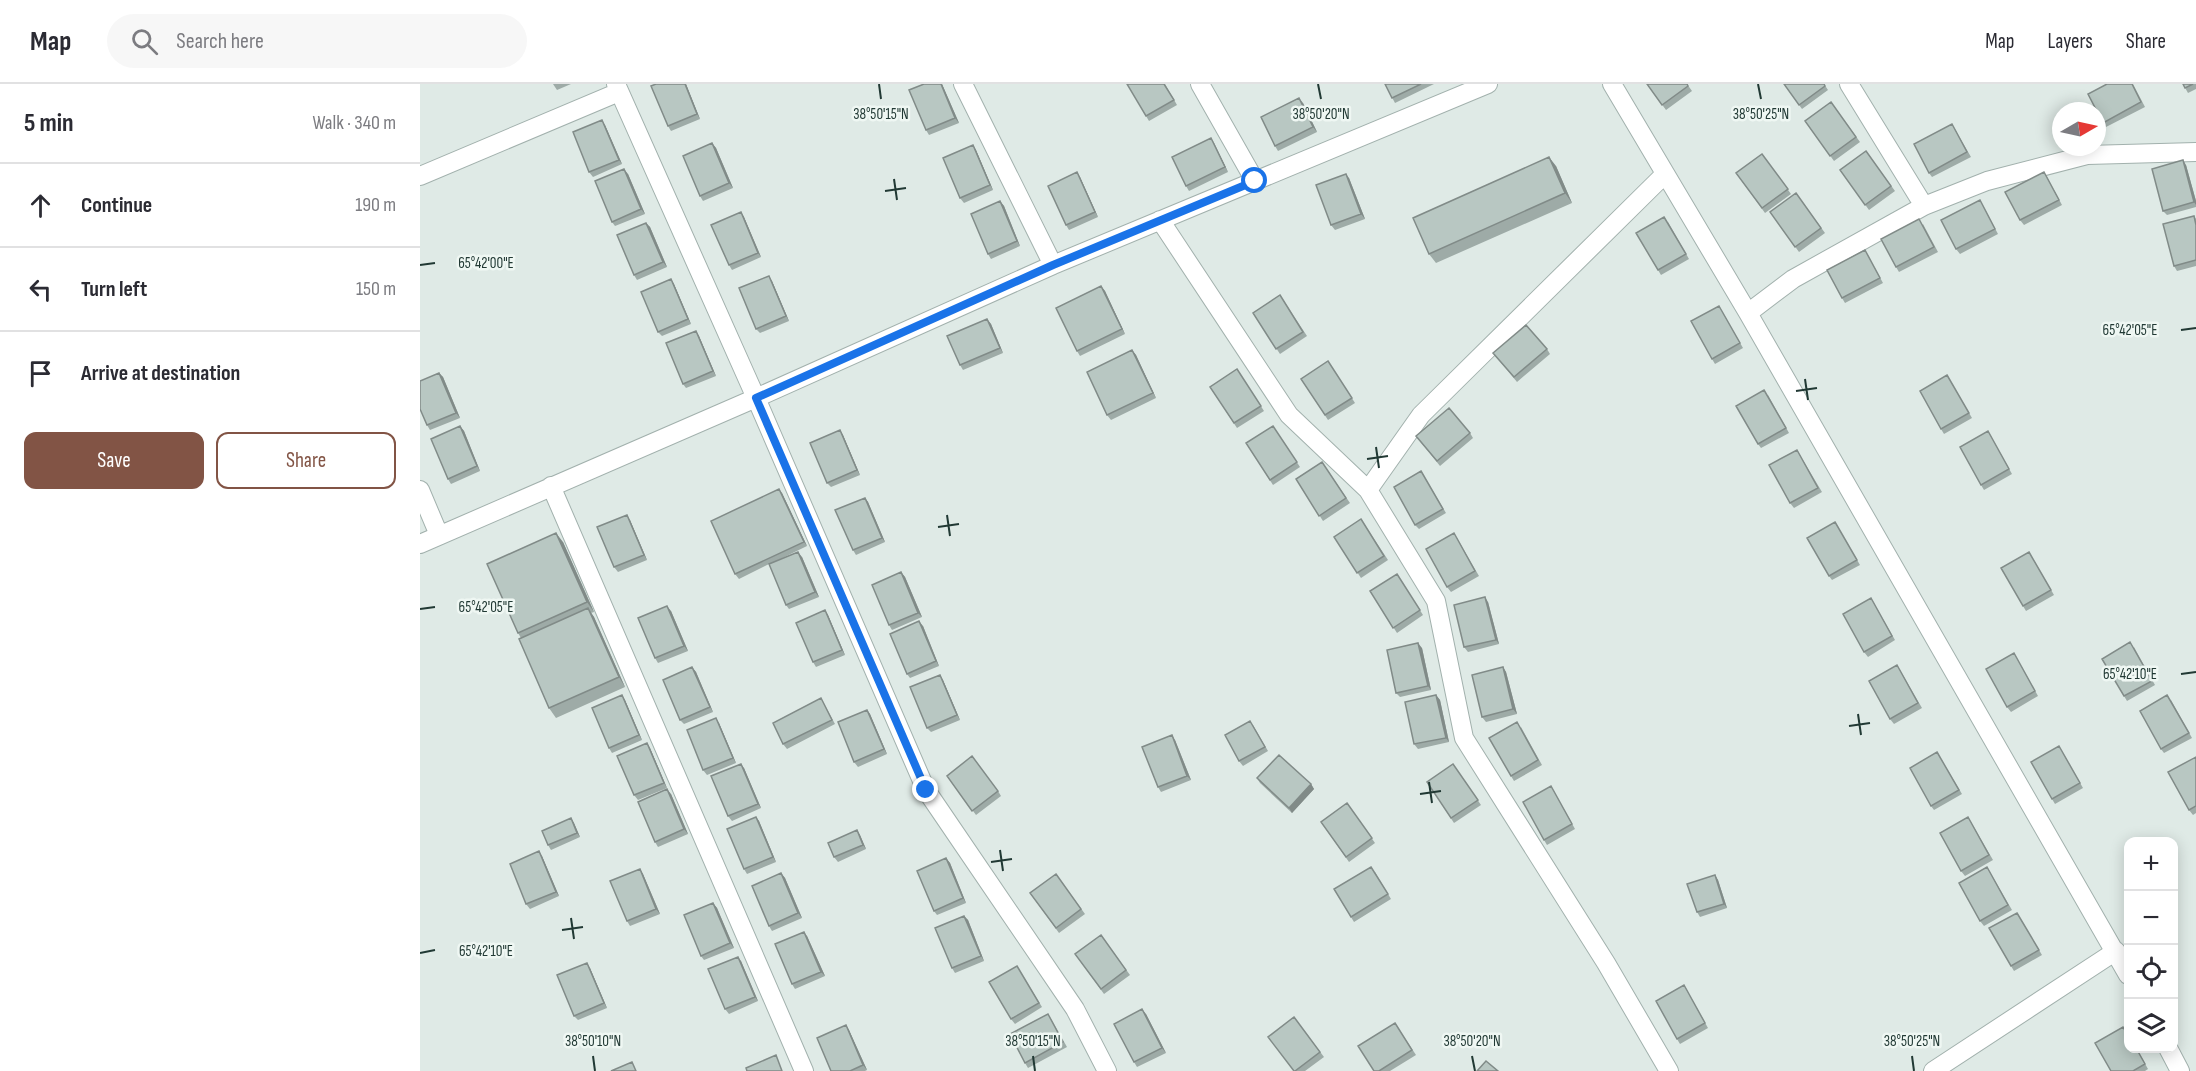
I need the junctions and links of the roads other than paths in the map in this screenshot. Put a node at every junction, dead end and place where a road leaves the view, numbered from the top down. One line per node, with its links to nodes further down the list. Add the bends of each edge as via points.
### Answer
1 (963, 84): 13 (street)
2 (1200, 84): 10 (street)
3 (1488, 84): 10 (street)
4 (1612, 84): 8 (street)
5 (1849, 84): 11 (street)
6 (617, 88): 9 (street); 15 (street)
7 (2196, 152): 11 (street, via 2087,155 1987,181)
8 (1664, 175): 14 (street); 18 (street, via 1420,415)
9 (420, 176)
10 (1255, 181): 12 (street)
11 (1924, 206): 14 (street, via 1793,279)
12 (1160, 220): 13 (street); 18 (street, via 1289,415)
13 (1053, 265): 15 (street)
14 (1748, 313): 21 (street)
15 (756, 398): 16 (street); 25 (street, via 926,790 1075,1009)
16 (551, 486): 19 (street); 24 (street)
17 (420, 490): 19 (street)
18 (1368, 490): 26 (street, via 1436,601 1464,738)
19 (439, 535): 20 (street)
20 (420, 544)
21 (2116, 951): 22 (street); 27 (street)
22 (2124, 967)
23 (2171, 1053): 28 (street)
24 (804, 1071)
25 (1107, 1071)
26 (1669, 1071)
27 (1933, 1071)
28 (2180, 1071)

